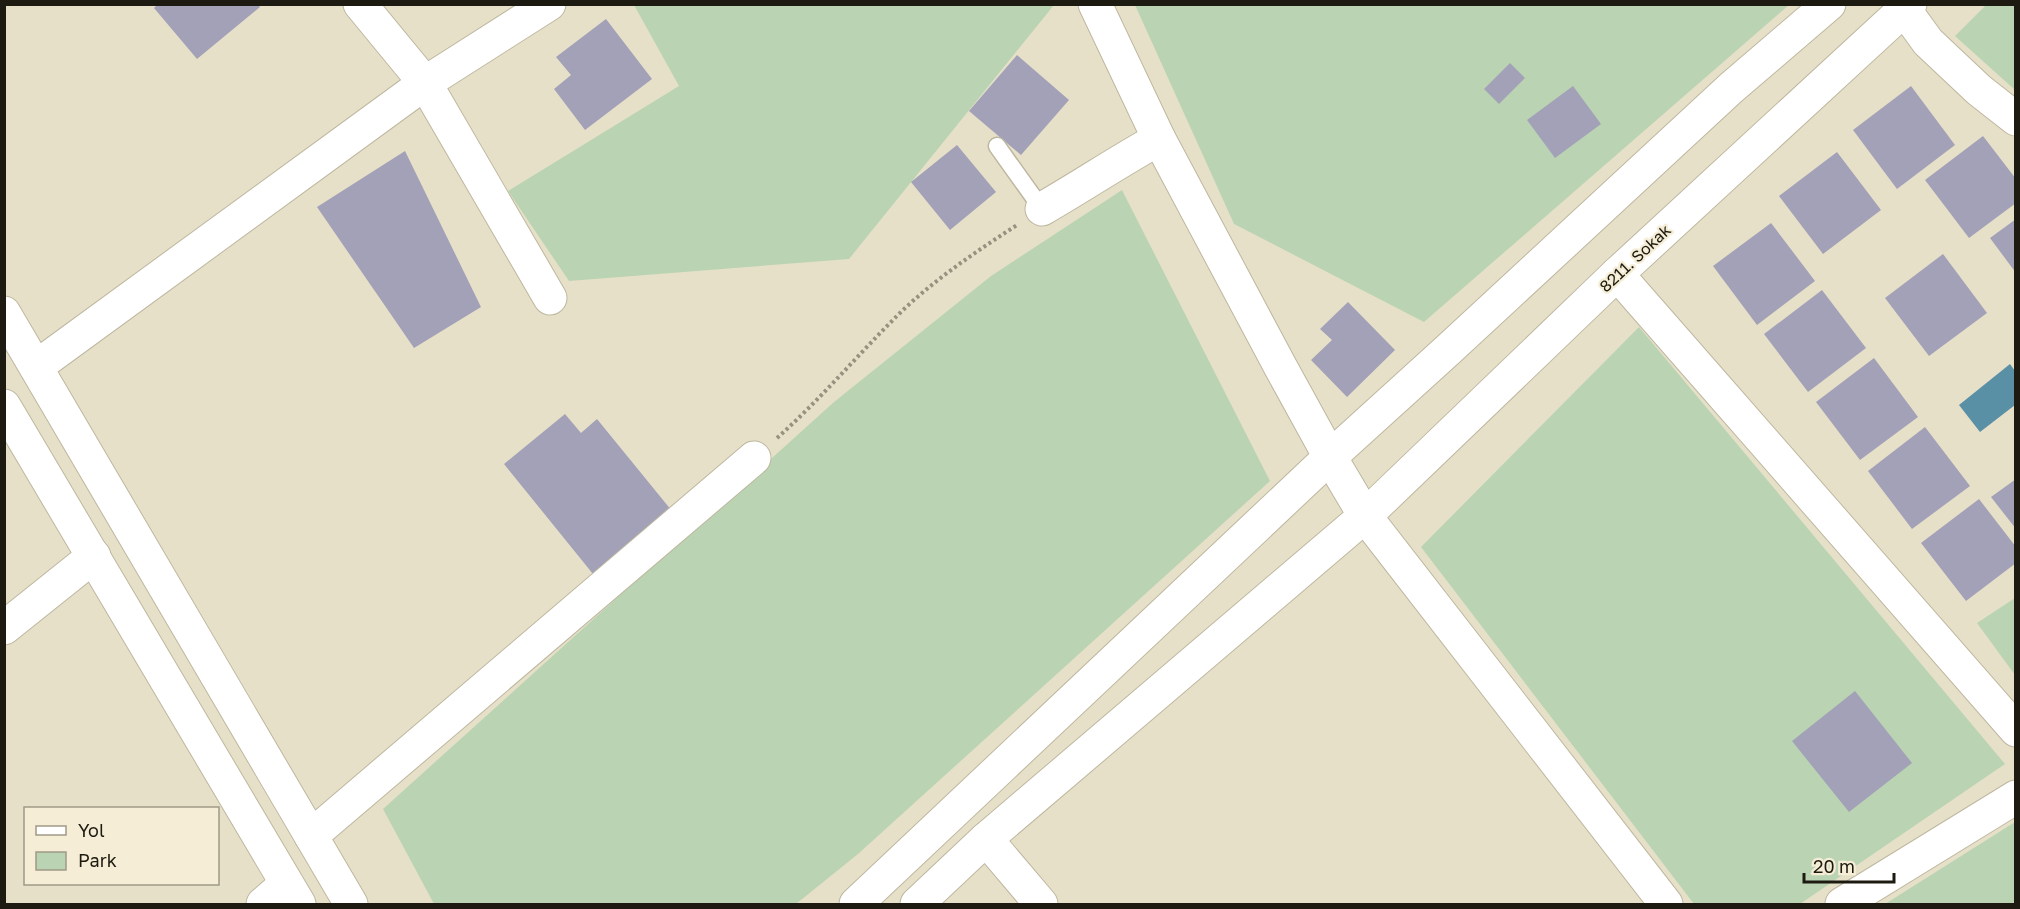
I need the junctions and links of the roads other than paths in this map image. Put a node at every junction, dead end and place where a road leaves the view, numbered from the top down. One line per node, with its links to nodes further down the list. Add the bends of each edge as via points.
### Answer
1 (360, 4): 6 (street)
2 (549, 4): 6 (street)
3 (1095, 4): 8 (street)
4 (1829, 4): 16 (street, via 1731,88)
5 (1907, 7): 7 (street, via 1928,42); 11 (street, 8211. Sokak)
6 (425, 83): 12 (street); 14 (street)
7 (2016, 119)
8 (1159, 139): 10 (street); 16 (street)
9 (997, 146): 10 (lane)
10 (1042, 209)
11 (1617, 274): 18 (street, 8211. Sokak); 21 (street)
12 (550, 298)
13 (4, 314): 14 (street)
14 (36, 367): 23 (street)
15 (4, 406): 19 (street)
16 (1330, 457): 18 (street); 27 (street)
17 (754, 458): 23 (street)
18 (1365, 516): 24 (street, 8211. Sokak); 30 (street)
19 (94, 556): 20 (street); 25 (street)
20 (4, 628)
21 (2016, 730)
22 (2016, 797): 31 (street)
23 (311, 836): 26 (street)
24 (986, 838): 28 (street); 29 (street)
25 (283, 898)
26 (351, 904)
27 (856, 904)
28 (917, 904)
29 (1041, 904)
30 (1666, 904)
31 (1842, 904)

